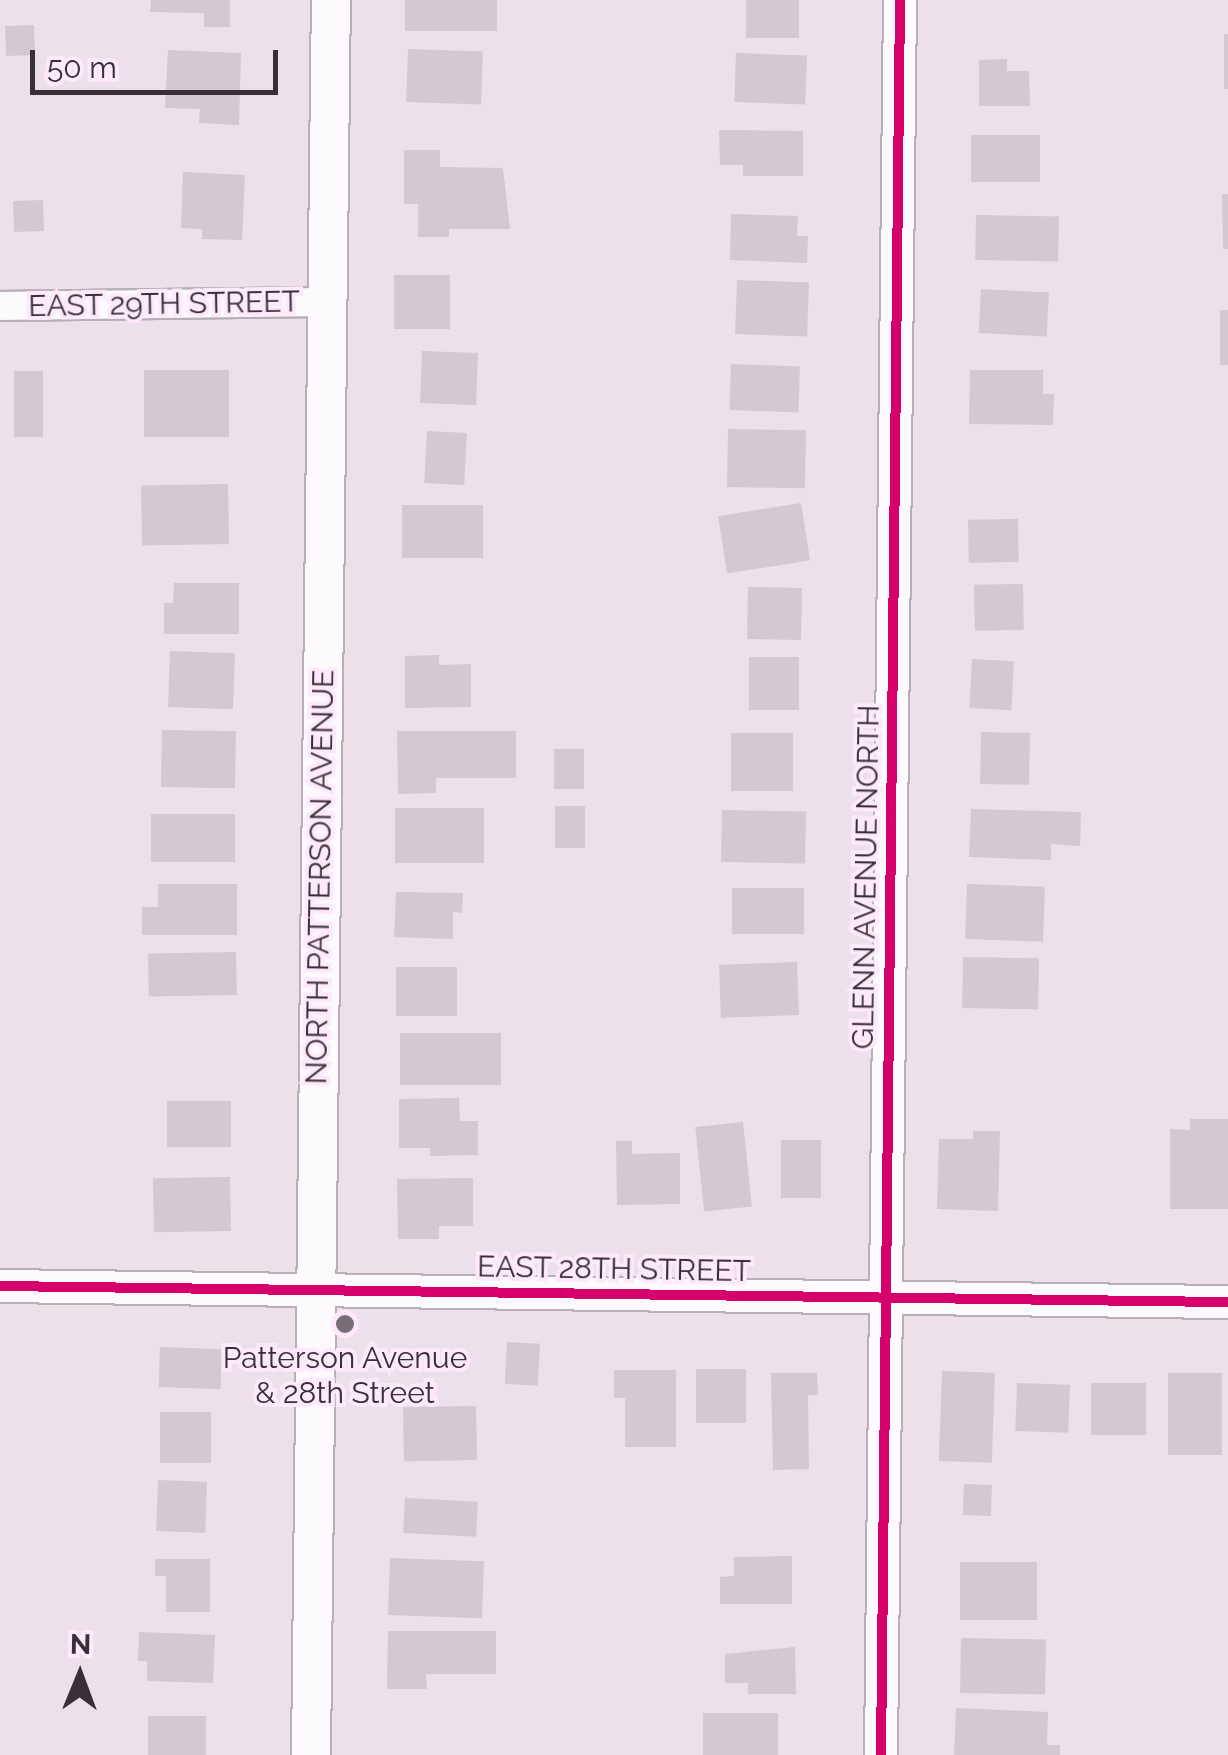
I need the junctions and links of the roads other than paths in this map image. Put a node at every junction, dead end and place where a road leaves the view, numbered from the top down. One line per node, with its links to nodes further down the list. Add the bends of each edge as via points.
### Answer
1 (331, 0): 3 (main road, NORTH PATTERSON AVENUE)
2 (900, 0): 7 (street, GLENN AVENUE NORTH)
3 (327, 302): 4 (street, EAST 29TH STREET); 6 (main road, NORTH PATTERSON AVENUE)
4 (0, 306)
5 (0, 1286): 6 (street, EAST 28TH STREET)
6 (315, 1291): 7 (street, EAST 28TH STREET); 9 (main road, NORTH PATTERSON AVENUE)
7 (887, 1298): 8 (street, EAST 28TH STREET); 10 (street, GLENN AVENUE NORTH)
8 (1228, 1302)
9 (311, 1755)
10 (881, 1755)

